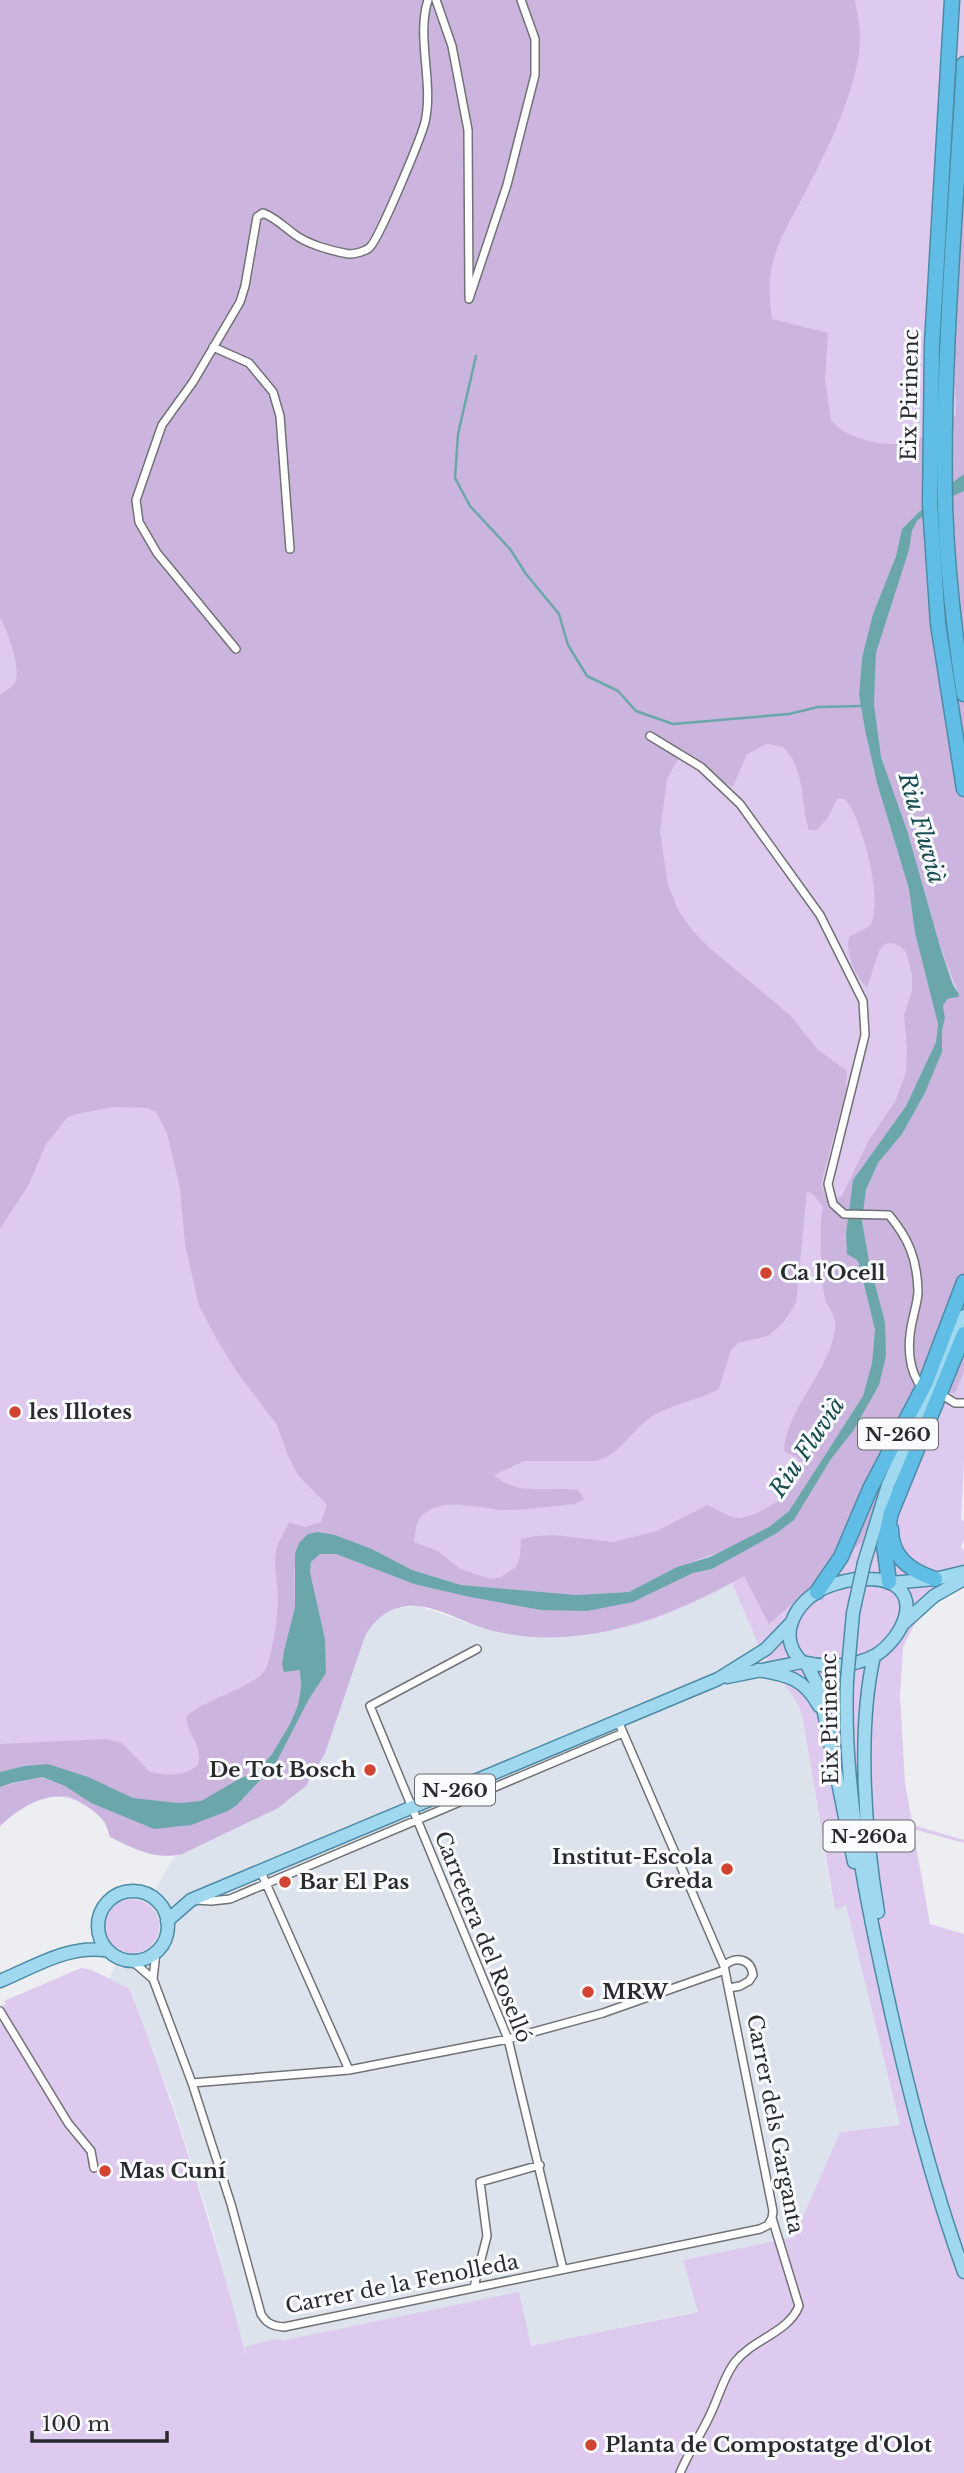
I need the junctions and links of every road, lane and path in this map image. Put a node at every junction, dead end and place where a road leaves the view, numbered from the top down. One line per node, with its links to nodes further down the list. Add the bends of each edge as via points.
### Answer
1 (428, 0): 6 (street, via 424,20 425,122 382,229 370,248 351,254 296,236 274,217 263,213 257,217 246,286)
2 (436, 0): 3 (street, via 452,46 468,130 469,299 507,185 535,75 535,39)
3 (521, 0)
4 (951, 0): 11 (highway, Eix Pirinenc, via 929,434 934,576 944,673)
5 (964, 64): 9 (highway, Eix Pirinenc, via 948,345 945,506)
6 (213, 347): 7 (street, via 249,363 272,392 280,415); 8 (street, via 162,425 136,500 139,522 157,553)
7 (290, 549)
8 (236, 649)
9 (964, 694)
10 (650, 736): 16 (street, via 701,767 740,804 820,915 863,1002 865,1035 828,1184 833,1203 844,1214 889,1215 906,1235 918,1292 910,1356)
11 (964, 789)
12 (964, 1282): 24 (highway, N-260, via 926,1382 870,1489 841,1557)
13 (964, 1288): 15 (main road, Eix Pirinenc)
14 (964, 1316): 15 (main road, Eix Pirinenc)
15 (959, 1336): 19 (highway, N-260); 38 (main road, Eix Pirinenc / N-260a, bridge, via 888,1485 864,1563 850,1634 846,1729)
16 (918, 1382)
17 (947, 1398): 18 (street)
18 (964, 1403)
19 (891, 1514): 21 (highway, via 894,1546 902,1561); 23 (highway, N-260, via 884,1545)
20 (964, 1572): 21 (main road)
21 (935, 1579): 23 (main road)
22 (964, 1579): 26 (main road, via 934,1596)
23 (890, 1582): 24 (main road, N-260, via 856,1579); 26 (main road, N-260, via 905,1600)
24 (817, 1592): 25 (main road, N-260)
25 (792, 1622): 29 (main road, via 789,1643); 31 (main road, N-260, via 766,1649)
26 (904, 1623): 28 (main road)
27 (477, 1649): 34 (street, Carretera del Roselló, via 370,1706)
28 (874, 1656): 29 (main road, N-260, via 840,1665); 50 (main road, N-260a, via 865,1728 867,1800)
29 (804, 1662): 30 (main road, N-260); 32 (main road, N-260a, via 819,1688)
30 (758, 1670): 31 (main road, N-260); 32 (main road, N-260a, via 789,1675 811,1693)
31 (718, 1679): 33 (main road, N-260)
32 (825, 1719): 38 (main road, N-260a, via 847,1833)
33 (621, 1727): 34 (main road, N-260); 45 (street, Carrer dels Garganta)
34 (414, 1814): 35 (main road, N-260); 51 (street, Carretera del Roselló)
35 (264, 1878): 36 (main road, N-260); 52 (street)
36 (191, 1900): 37 (main road, N-260); 39 (main road, N-260)
37 (157, 1901): 39 (main road); 40 (main road, N-260, via 138,1891 121,1893 108,1902)
38 (870, 1914): 50 (main road, Eix Pirinenc / N-260a)
39 (167, 1921): 43 (main road, N-260, via 166,1938)
40 (99, 1922): 41 (main road, N-260); 42 (main road)
41 (75, 1950): 42 (main road, N-260); 47 (main road, N-260)
42 (109, 1951): 44 (main road, N-260)
43 (156, 1952): 44 (main road); 46 (street)
44 (131, 1961): 46 (street)
45 (725, 1968): 48 (street, Carrer dels Garganta); 48 (street, Carrer dels Garganta, via 737,1960 746,1961 753,1975); 51 (street, via 603,2013)
46 (153, 1979): 53 (street, Carrer de la Fenolleda)
47 (0, 1981)
48 (729, 1988): 56 (street, Carrer dels Garganta)
49 (0, 2011): 55 (street, via 68,2123 91,2151)
50 (891, 2016): 58 (main road, Eix Pirinenc / N-260a, via 929,2166)
51 (508, 2039): 52 (street); 54 (street, Carretera del Roselló)
52 (349, 2070): 53 (street)
53 (192, 2083): 59 (street, Carrer de la Fenolleda, via 266,2322 284,2327)
54 (540, 2165): 57 (street, Carretera del Roselló); 59 (street, via 480,2182 487,2236)
55 (94, 2168)
56 (772, 2218): 57 (street, Carrer de la Fenolleda, via 760,2229); 60 (street, Carrer dels Garganta, via 799,2306 786,2324 747,2349 733,2364)
57 (563, 2269): 59 (street, Carrer de la Fenolleda)
58 (964, 2272)
59 (474, 2287)
60 (680, 2473)

